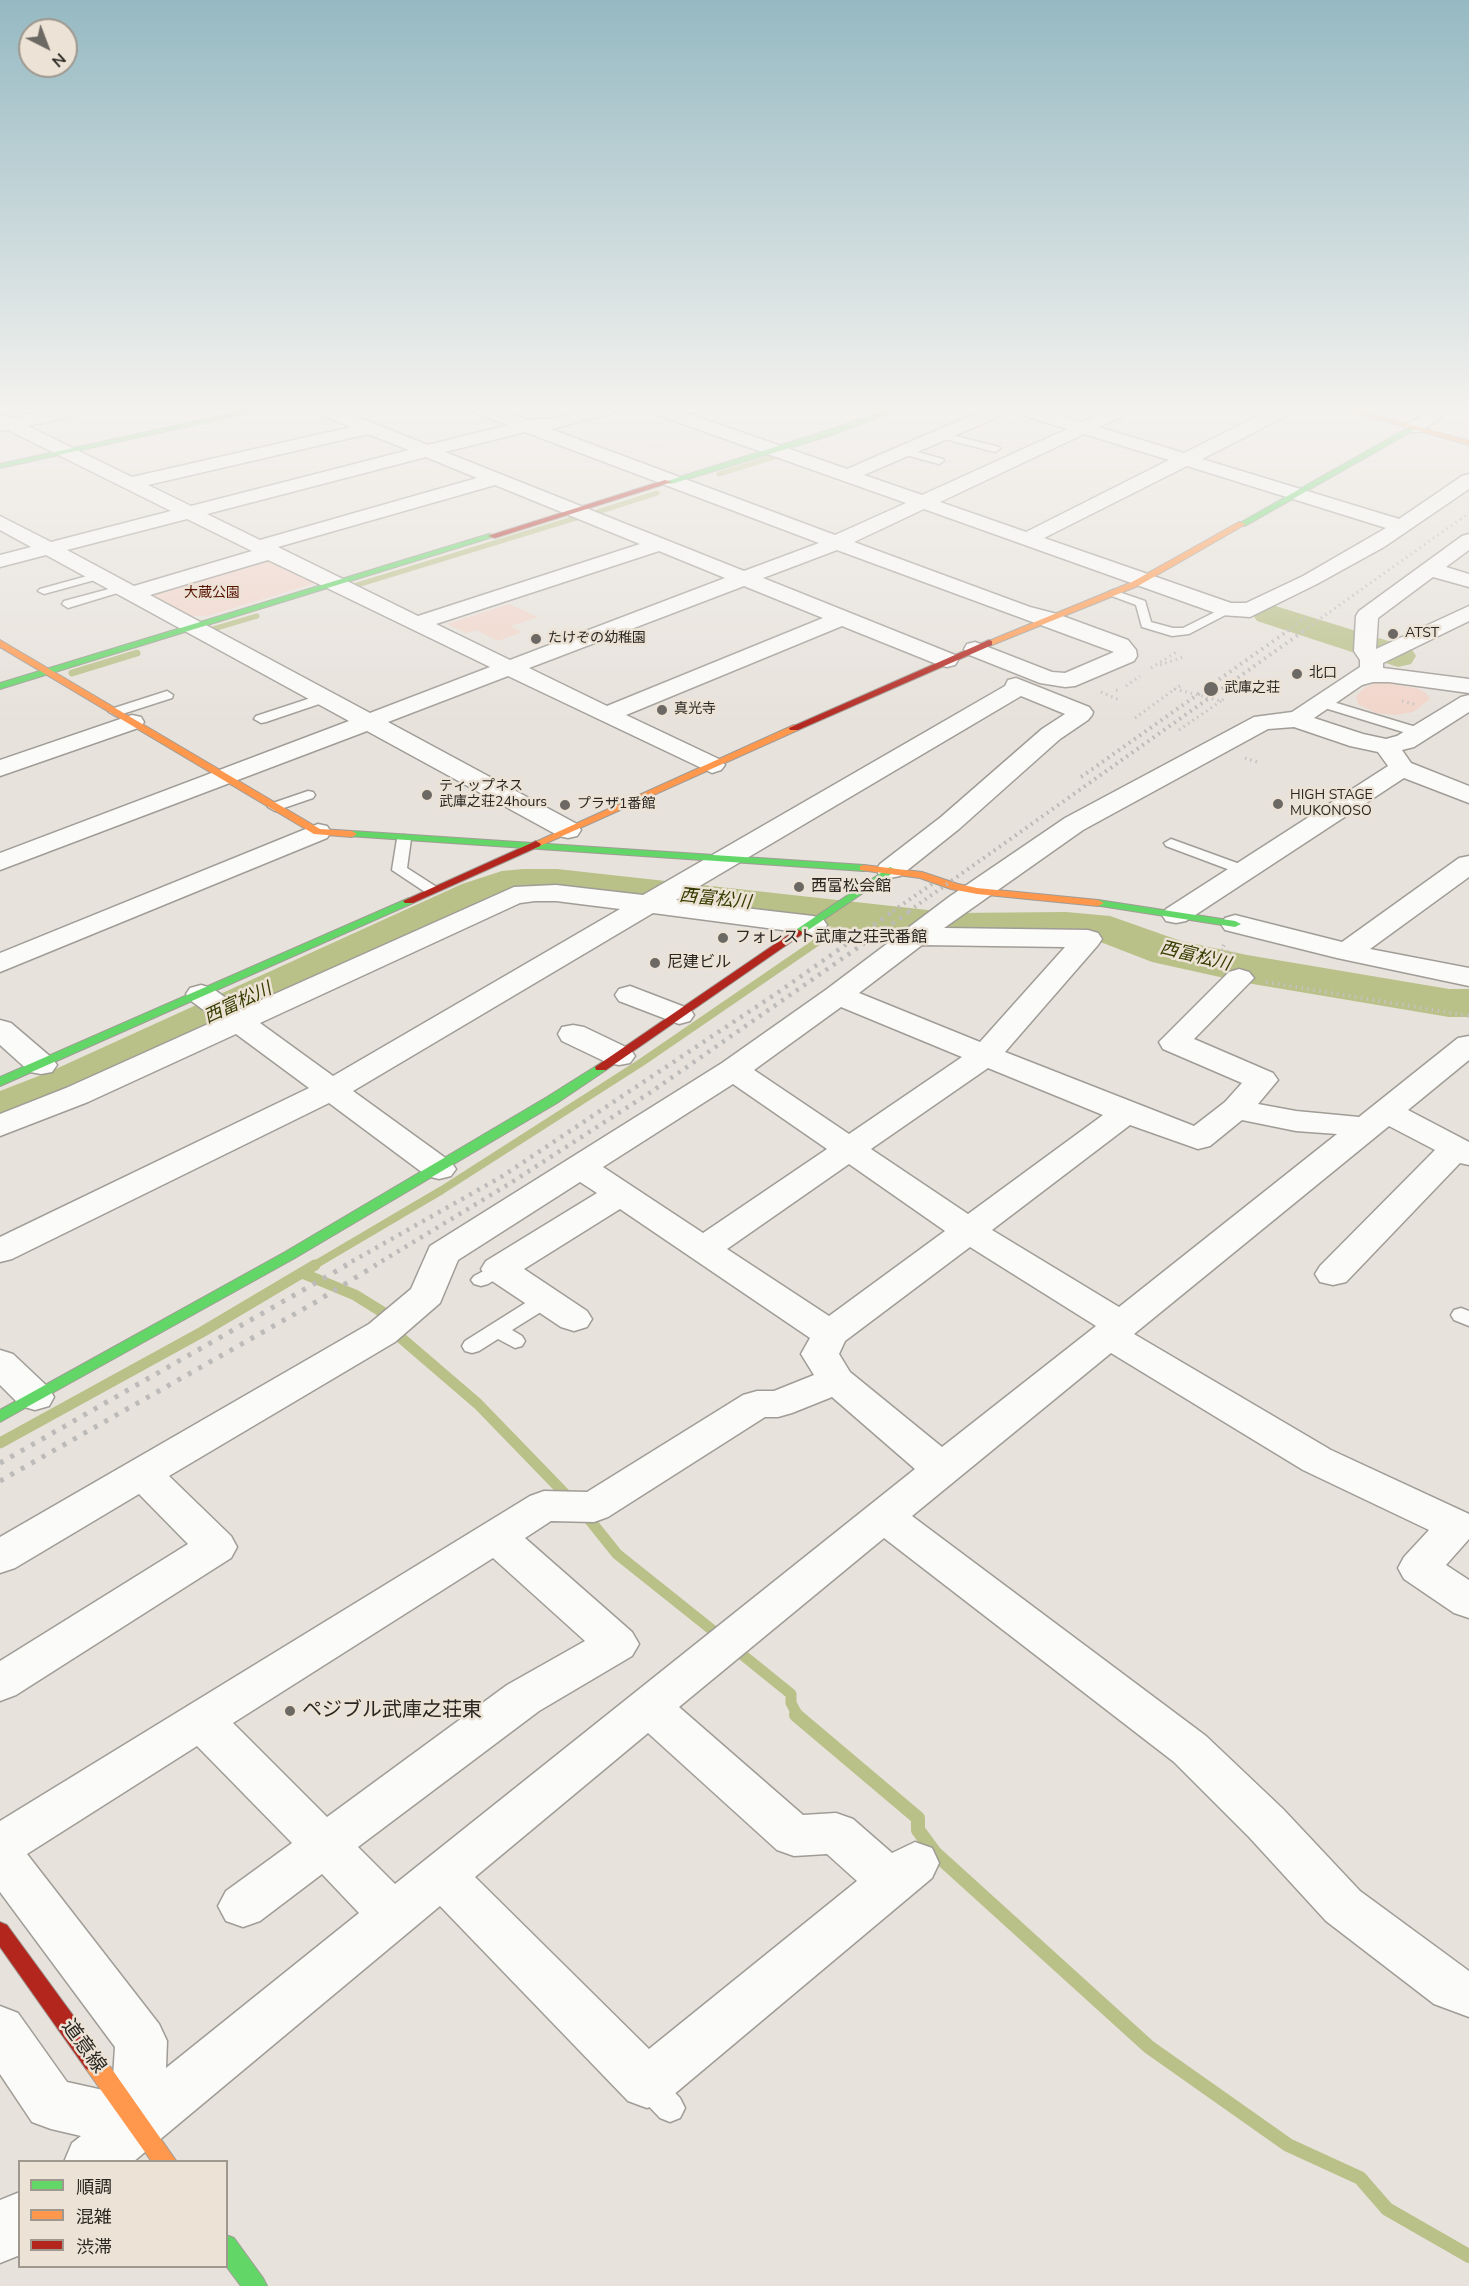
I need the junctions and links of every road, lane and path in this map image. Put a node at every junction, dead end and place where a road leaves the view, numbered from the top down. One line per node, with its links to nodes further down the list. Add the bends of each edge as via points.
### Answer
1 (177, 516): 19 (street)
2 (199, 516): 20 (street)
3 (374, 516): 20 (street)
4 (559, 516): 27 (street)
5 (586, 516): 18 (street)
6 (777, 516): 16 (street)
7 (894, 516): 16 (street)
8 (964, 516): 15 (street)
9 (1074, 516): 15 (street)
10 (1258, 516): 25 (street)
11 (1368, 516): 14 (street)
12 (1417, 516): 14 (street)
13 (0, 522): 19 (street)
14 (1402, 526): 32 (street, via 1250,610)
15 (1029, 538): 25 (street)
16 (842, 540): 24 (street); 35 (street, via 1022,612)
17 (1469, 540): 22 (street)
18 (658, 544): 24 (street); 36 (street)
19 (48, 549): 21 (street); 23 (street)
20 (267, 549): 27 (street); 29 (street)
21 (0, 561)
22 (1431, 569): 26 (street); 41 (street, via 1367,616)
23 (98, 576): 28 (lane); 29 (street)
24 (744, 579): 34 (street); 44 (street)
25 (1144, 579): 30 (street); 32 (street)
26 (1469, 580)
27 (334, 584): 36 (street); 37 (street)
28 (44, 591)
29 (125, 591): 31 (lane); 37 (street)
30 (1113, 593): 32 (lane, via 1141,603 1146,624 1172,632 1185,631); 35 (street)
31 (68, 604)
32 (1229, 610)
33 (1469, 614): 41 (street)
34 (841, 618): 43 (street); 61 (street)
35 (1049, 619): 39 (street); 48 (street, via 1125,650 1126,656)
36 (418, 623): 44 (street)
37 (193, 627): 45 (street); 55 (street)
38 (0, 643): 45 (street)
39 (981, 646): 43 (street); 48 (street)
40 (1184, 648): 42 (path, via 1151,669)
41 (1374, 652): 47 (street, via 1372,670)
42 (1183, 657)
43 (948, 659): 52 (street); 70 (street)
44 (512, 668): 61 (street); 66 (street)
45 (47, 671): 49 (street); 62 (street)
46 (1408, 679): 47 (street, via 1380,675); 51 (street); 60 (street, via 1448,693)
47 (1354, 680): 59 (street)
48 (1091, 683): 57 (path)
49 (0, 686)
50 (1180, 686): 53 (path, bridge)
51 (1469, 686)
52 (1019, 687): 82 (street); 85 (street, via 1081,712)
53 (1175, 689): 58 (path, bridge); 63 (path)
54 (167, 695): 62 (lane)
55 (323, 698): 64 (lane); 66 (street)
56 (1225, 698): 58 (path, bridge)
57 (1119, 699)
58 (1221, 701): 67 (path)
59 (1320, 702): 65 (street); 68 (lane)
60 (1463, 706): 68 (street)
61 (607, 714): 70 (street)
62 (124, 717): 71 (street); 73 (street)
63 (1135, 718)
64 (261, 719)
65 (1299, 719): 69 (street, via 1359,741); 88 (street, via 1263,722 1074,824)
66 (368, 723): 73 (street); 77 (street)
67 (1179, 730)
68 (1421, 732): 69 (street, via 1400,744)
69 (1386, 746): 72 (street)
70 (712, 765): 77 (street)
71 (0, 768)
72 (1401, 768): 75 (street); 86 (street)
73 (225, 777): 76 (street); 83 (street)
74 (308, 795): 76 (lane)
75 (1469, 795)
76 (275, 807): 78 (street)
77 (568, 830): 81 (street)
78 (318, 832): 79 (street); 95 (street)
79 (404, 839): 81 (street); 87 (lane, via 399,870)
80 (1171, 843): 86 (lane)
81 (530, 847): 82 (street); 87 (street)
82 (725, 860): 85 (street); 89 (street)
83 (0, 862)
84 (1469, 864): 94 (street)
85 (890, 870): 88 (street); 91 (street)
86 (1243, 870): 90 (street)
87 (430, 890): 100 (street)
88 (977, 891): 90 (street); 93 (street)
89 (660, 897): 91 (street); 100 (street, via 535,892 514,895); 111 (street)
90 (1176, 915): 92 (street)
91 (817, 921): 101 (street)
92 (1234, 924): 94 (street)
93 (917, 934): 99 (street); 106 (street, via 1088,939)
94 (1347, 952): 96 (street)
95 (0, 963)
96 (1469, 977)
97 (1239, 978): 102 (path); 112 (street, via 1174,1042 1262,1080)
98 (630, 995): 101 (street)
99 (838, 995): 106 (street); 109 (street)
100 (221, 1008): 108 (street); 111 (street); 115 (street, via 77,1095)
101 (679, 1015): 107 (street)
102 (1469, 1016)
103 (0, 1029): 108 (street)
104 (573, 1035): 107 (street)
105 (1469, 1046): 114 (street)
106 (986, 1055): 113 (street); 116 (street)
107 (619, 1056): 119 (street)
108 (41, 1065): 110 (street)
109 (733, 1070): 116 (street); 118 (street)
110 (0, 1082)
111 (333, 1089): 119 (street); 123 (street)
112 (1236, 1109): 113 (street, via 1198,1139); 114 (street, via 1296,1121)
113 (1126, 1113): 121 (street)
114 (1375, 1119): 117 (street); 128 (street)
115 (0, 1126)
116 (848, 1150): 121 (street); 122 (street)
117 (1463, 1151): 124 (street)
118 (581, 1167): 120 (street); 137 (street, via 442,1254 427,1295 382,1334)
119 (439, 1168): 134 (street)
120 (621, 1193): 122 (street); 125 (street, via 490,1275)
121 (969, 1231): 128 (street); 129 (street)
122 (704, 1248): 129 (street)
123 (0, 1251)
124 (1333, 1274)
125 (546, 1300): 126 (street); 127 (lane)
126 (574, 1319)
127 (498, 1330): 130 (lane); 131 (lane)
128 (1115, 1330): 136 (street); 138 (street, via 1317,1460)
129 (830, 1334): 133 (street, via 820,1354)
130 (515, 1341)
131 (472, 1346)
132 (0, 1362): 134 (street)
133 (837, 1382): 136 (street); 140 (street, via 778,1404 757,1404 594,1507 544,1506)
134 (34, 1397): 135 (street)
135 (0, 1416)
136 (943, 1470): 139 (street)
137 (144, 1475): 141 (street); 143 (street, via 216,1547)
138 (1460, 1513): 142 (street, via 1457,1526 1419,1568)
139 (885, 1517): 144 (street); 153 (street, via 1190,1749 1343,1906 1452,1988)
140 (496, 1536): 145 (street); 147 (street, via 617,1644 523,1698)
141 (0, 1557)
142 (1469, 1602)
143 (0, 1683)
144 (648, 1706): 149 (street); 149 (street, via 794,1836 836,1833 904,1873 659,2096)
145 (201, 1720): 146 (street); 147 (street)
146 (0, 1846)
147 (324, 1846): 150 (street); 151 (street)
148 (0, 1855): 155 (street, via 141,2041)
149 (442, 1876): 151 (street)
150 (243, 1906)
151 (393, 1914): 155 (street)
152 (0, 1931): 155 (street, 道意線)
153 (1469, 1994)
154 (0, 2030): 155 (street, via 51,2104)
155 (152, 2142): 156 (street)
156 (97, 2160)
157 (18, 2221): 158 (street)
158 (0, 2235)
159 (228, 2249): 160 (street)
160 (255, 2286)

